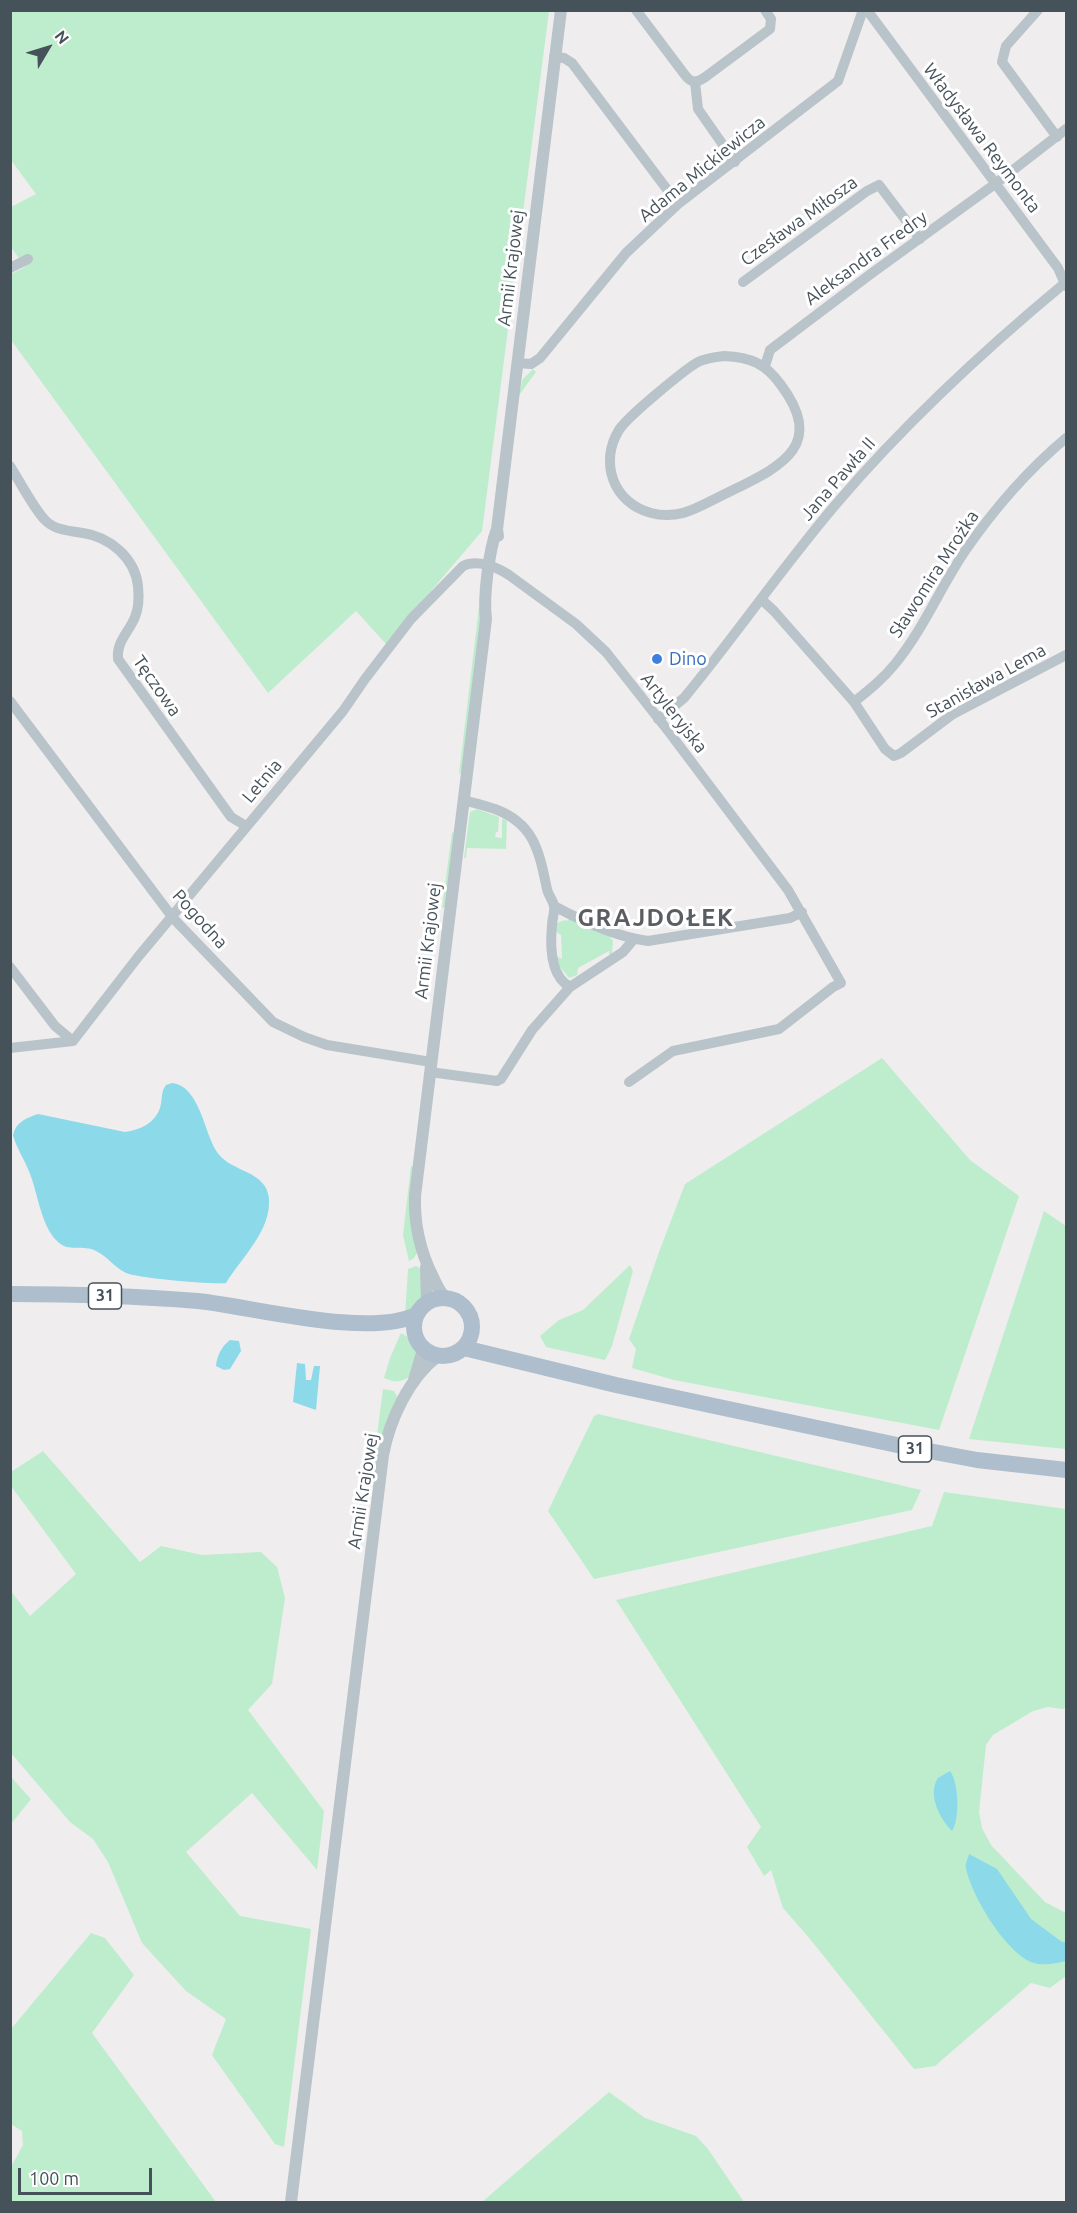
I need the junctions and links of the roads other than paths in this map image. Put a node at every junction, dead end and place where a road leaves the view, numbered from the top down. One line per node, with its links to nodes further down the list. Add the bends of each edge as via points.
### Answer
1 (561, 10): 7 (street, Armii Krajowej)
2 (636, 10): 8 (street, via 689,80)
3 (765, 10): 8 (street, via 771,19 770,28)
4 (863, 10): 11 (street, Adama Mickiewicza, via 838,81)
5 (867, 10): 12 (street, Władysława Reymonta)
6 (1038, 10): 10 (street, via 1005,46 1002,62)
7 (554, 57): 13 (street, via 573,63); 19 (street, Armii Krajowej)
8 (695, 82): 11 (street, via 702,116)
9 (1066, 129): 10 (street, Aleksandra Fredry)
10 (1057, 137): 12 (street, Aleksandra Fredry)
11 (735, 162): 13 (street, Adama Mickiewicza)
12 (995, 184): 14 (street, Aleksandra Fredry); 18 (street, Władysława Reymonta)
13 (678, 204): 19 (street, Adama Mickiewicza, via 626,253 540,358 531,364)
14 (920, 239): 17 (street, Czesława Miłosza, via 879,185); 20 (street, Aleksandra Fredry, via 770,350)
15 (28, 259): 16 (street)
16 (10, 268)
17 (743, 282)
18 (1066, 284): 24 (street, Jana Pawła II, via 963,371 916,417 844,495)
19 (518, 363): 23 (street, Armii Krajowej, via 497,529 492,541)
20 (765, 366): 20 (street, via 738,356 699,362 628,419 614,441 609,466 622,496 652,513 682,515 781,465 796,444 800,421 789,396)
21 (1066, 438): 27 (street, Sławomira Mrożka, via 996,509 894,665)
22 (10, 466): 30 (street, Tęczowa, via 46,521 65,531 85,533 116,546 133,566 139,600 136,616 117,650 118,658 231,817)
23 (493, 567): 28 (street, Artyleryjska, via 576,624 606,652); 29 (street, Armii Krajowej, via 491,608 486,619); 30 (street, Letnia, via 472,563 463,566 411,619 343,711)
24 (761, 599): 27 (street); 28 (street, Jana Pawła II, via 684,698)
25 (1066, 656): 27 (street, Stanisława Lema, via 953,714 894,756 885,749)
26 (10, 701): 33 (street, Pogodna)
27 (854, 702)
28 (658, 719): 32 (street, Artyleryjska)
29 (464, 801): 31 (street, via 511,816 527,830 539,852); 39 (street, Armii Krajowej)
30 (246, 826): 33 (street, Letnia)
31 (554, 906): 34 (street); 36 (street, via 550,942 554,963 561,982)
32 (802, 912): 34 (street, via 790,918 670,938); 40 (street, Artyleryjska, via 842,982 779,1029 674,1051)
33 (173, 918): 37 (street, Letnia); 39 (street, Pogodna, via 273,1022 327,1045)
34 (634, 939): 36 (street, via 624,952)
35 (10, 967): 37 (street, via 55,1026)
36 (570, 987): 39 (street, via 532,1029 501,1079)
37 (73, 1041): 38 (street)
38 (10, 1048)
39 (430, 1067): 41 (street, Armii Krajowej, via 414,1208)
40 (629, 1082)
41 (426, 1266): 43 (street, Armii Krajowej); 44 (street, Armii Krajowej)
42 (10, 1294): 46 (main road, 31, via 200,1302 323,1320)
43 (446, 1297): 44 (main road); 47 (main road, 31, via 466,1308)
44 (427, 1302): 45 (main road)
45 (416, 1315): 46 (main road, 31); 48 (main road)
46 (383, 1324): 48 (main road, 31, via 411,1331)
47 (473, 1331): 49 (main road); 51 (main road, 31)
48 (418, 1341): 50 (main road, 31); 52 (street, Armii Krajowej, via 422,1353)
49 (464, 1348): 50 (main road, via 452,1355); 51 (main road, 31)
50 (438, 1356): 52 (street, Armii Krajowej)
51 (504, 1357): 53 (main road, 31, via 885,1443 977,1460)
52 (414, 1381): 54 (street, Armii Krajowej, via 385,1443)
53 (1066, 1470)
54 (291, 2202)

